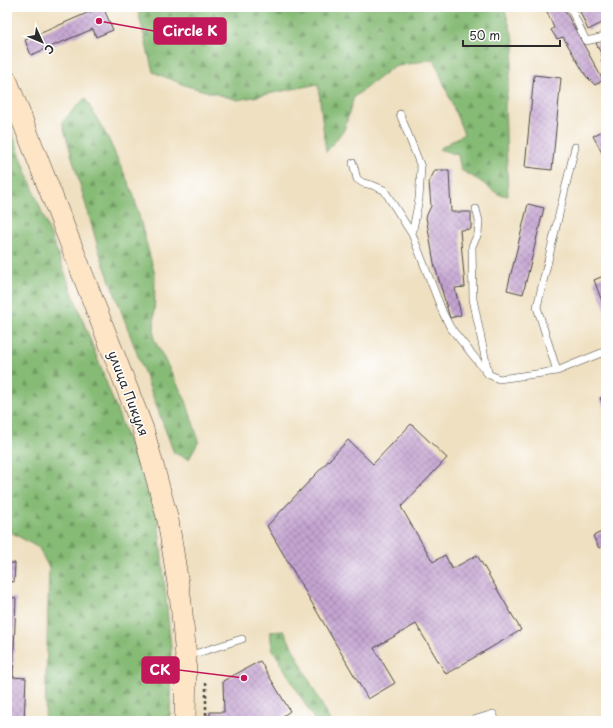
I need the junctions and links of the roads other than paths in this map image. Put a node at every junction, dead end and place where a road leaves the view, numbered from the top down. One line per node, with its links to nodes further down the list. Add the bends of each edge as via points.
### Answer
1 (570, 7): 2 (lane, via 586,41)
2 (606, 34)
3 (7, 81): 13 (main road, улица Пикуля, via 143,429 168,520 181,603)
4 (400, 114): 8 (lane, via 421,167 419,199)
5 (575, 147): 10 (lane, via 537,307)
6 (353, 163): 8 (lane, via 357,179 384,190)
7 (476, 209): 11 (lane, via 479,221 478,234 472,246 473,299)
8 (412, 234): 11 (lane, via 450,327)
9 (606, 351): 10 (lane)
10 (557, 371): 11 (lane, via 500,379)
11 (488, 374)
12 (242, 639): 13 (lane)
13 (186, 657): 14 (main road, улица Пикуля)
14 (185, 721)
15 (470, 721): 16 (lane, via 493,714)
16 (496, 721)

